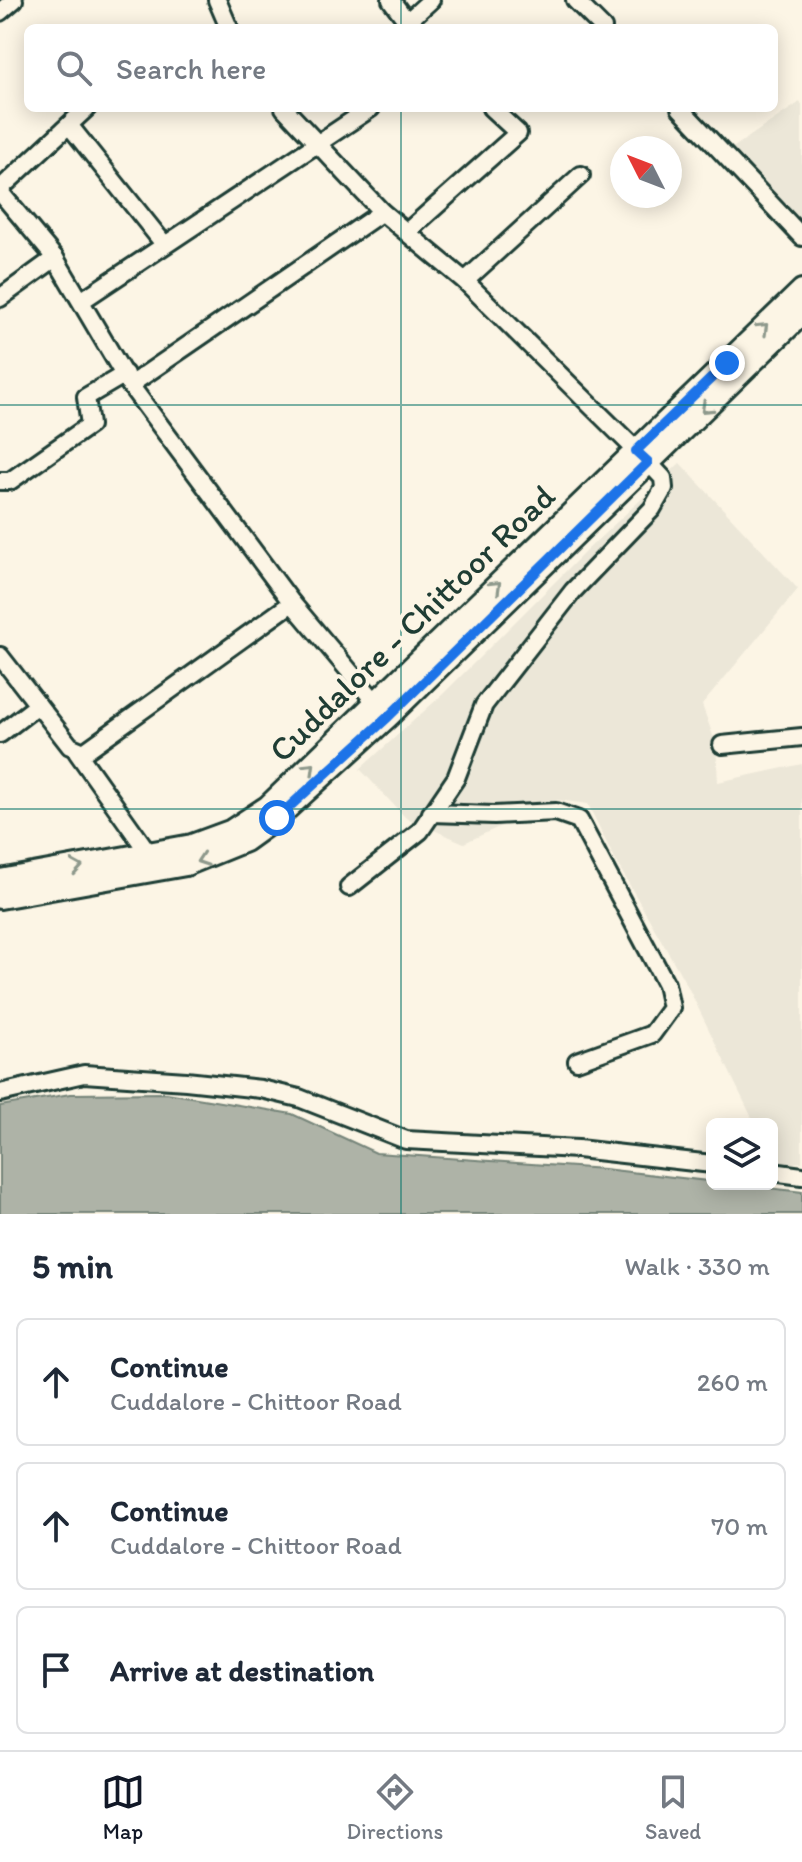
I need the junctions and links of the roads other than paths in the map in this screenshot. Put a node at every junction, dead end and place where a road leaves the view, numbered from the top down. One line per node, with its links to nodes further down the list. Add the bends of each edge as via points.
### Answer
1 (14, 0): 6 (street)
2 (217, 0): 7 (street)
3 (391, 0): 8 (street)
4 (431, 0): 9 (street)
5 (575, 0): 10 (street)
6 (0, 12)
7 (227, 24)
8 (408, 24)
9 (410, 24)
10 (599, 24)
11 (83, 112): 16 (street)
12 (287, 112): 17 (street)
13 (365, 112): 17 (street)
14 (495, 112): 23 (street, via 518,133)
15 (684, 112): 24 (street)
16 (69, 125): 19 (street); 25 (street)
17 (319, 141): 21 (street); 25 (street)
18 (581, 175): 27 (street)
19 (0, 190): 20 (street)
20 (14, 209): 22 (street); 26 (street)
21 (382, 212): 23 (street); 32 (street)
22 (0, 220)
23 (408, 231): 27 (street)
24 (802, 237)
25 (164, 244): 30 (street)
26 (55, 258): 29 (street); 30 (street)
27 (465, 281): 33 (street)
28 (802, 290): 33 (main road, Cuddalore - Chittoor Road, one-way to 28)
29 (0, 298)
30 (81, 301): 32 (street)
31 (802, 314): 33 (main road, Cuddalore - Chittoor Road, one-way to 33)
32 (128, 379): 34 (street, via 86,397 90,425 10,481); 35 (street)
33 (642, 456): 38 (main road, Cuddalore - Chittoor Road); 43 (street, via 663,478 664,488 652,509 573,591 484,705 456,778)
34 (0, 481)
35 (292, 603): 38 (street); 42 (street, via 92,748)
36 (0, 656): 37 (street)
37 (38, 705): 39 (street); 42 (street)
38 (382, 710): 44 (main road, Cuddalore - Chittoor Road, via 268,806 230,831)
39 (0, 734)
40 (802, 737): 41 (street)
41 (722, 745)
42 (77, 752): 44 (street)
43 (431, 813): 46 (street, via 420,831); 48 (street, via 556,812 579,820 666,984 671,1008 652,1034)
44 (153, 863): 45 (main road, Cuddalore - Chittoor Road, one-way to 44); 47 (main road, Cuddalore - Chittoor Road)
45 (0, 880)
46 (349, 887)
47 (0, 898)
48 (577, 1061)
49 (0, 1093): 50 (street, via 84,1074 201,1083 299,1098 406,1140 578,1149)
50 (706, 1163)
51 (778, 1173): 52 (street)
52 (802, 1176)

